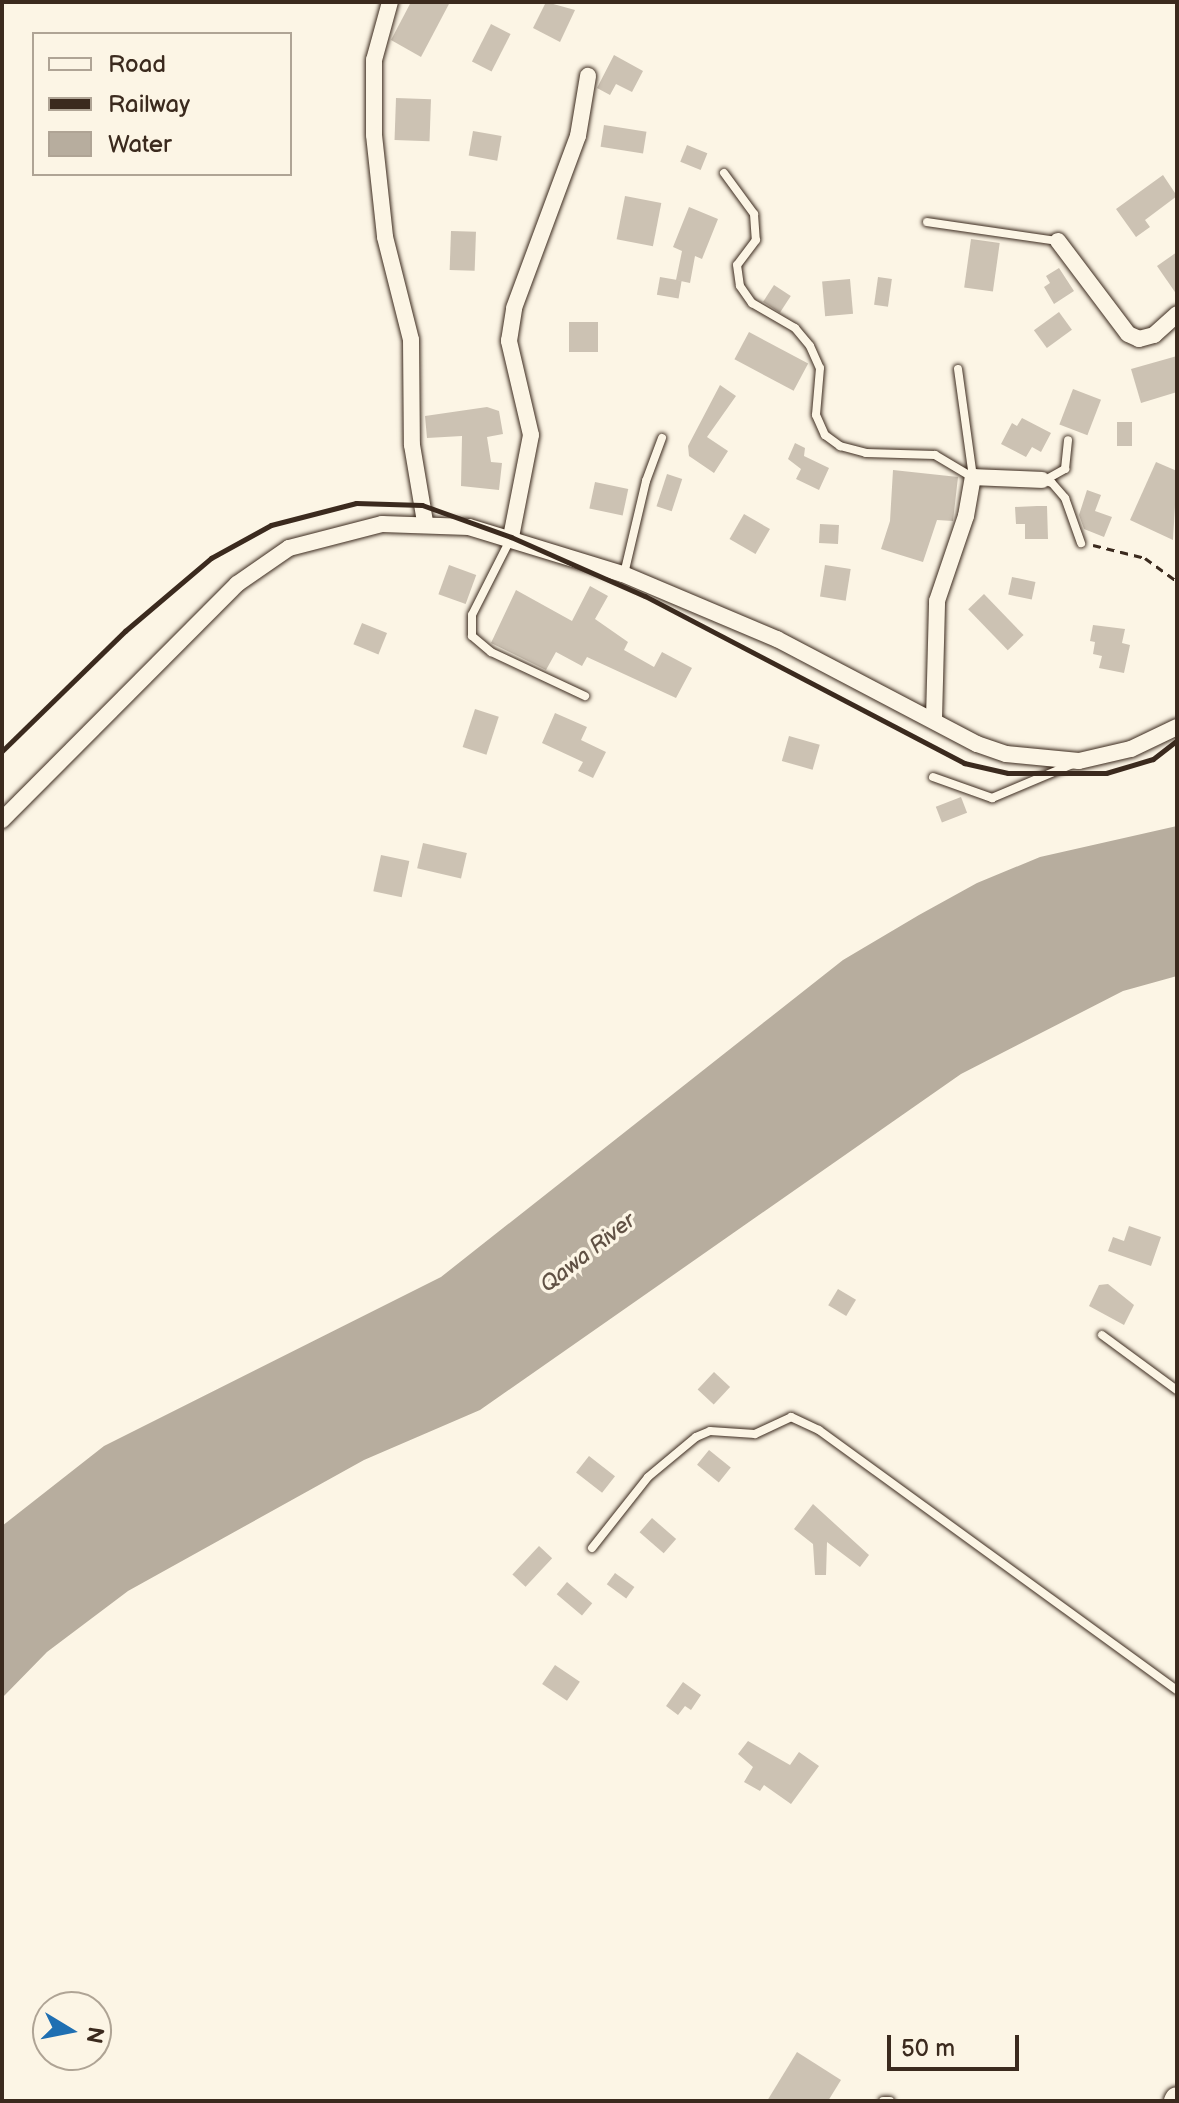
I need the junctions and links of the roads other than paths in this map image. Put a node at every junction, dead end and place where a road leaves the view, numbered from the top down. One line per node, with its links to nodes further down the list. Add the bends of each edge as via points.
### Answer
1 (390, 2): 12 (street, via 374,60 374,135 385,237 411,340 412,445)
2 (588, 76): 13 (street, via 578,136 514,308 509,341 531,435)
3 (724, 173): 10 (lane, via 754,214 756,240 737,265 740,286 752,303 795,328 810,346 820,368 816,415 825,435 840,446 866,453 935,455)
4 (927, 222): 5 (lane)
5 (1058, 241): 6 (street, via 1128,334 1139,339 1154,335)
6 (1177, 314)
7 (958, 369): 10 (lane)
8 (662, 438): 15 (lane)
9 (1068, 440): 11 (lane, via 1065,469 1057,478)
10 (973, 477): 11 (street); 17 (street, via 966,516 937,601)
11 (1042, 480): 14 (lane, via 1065,498)
12 (425, 522): 13 (street); 21 (street, via 336,532 289,548 237,584)
13 (511, 537): 15 (street); 16 (lane, via 472,615 472,636 491,652)
14 (1081, 543)
15 (623, 574): 17 (street, via 777,639)
16 (585, 696)
17 (934, 719): 19 (street, via 1006,754)
18 (1177, 727): 19 (street, via 1131,749)
19 (1079, 761): 20 (lane, via 992,798)
20 (933, 777)
21 (2, 820)
22 (1102, 1335): 23 (lane)
23 (1177, 1390)
24 (592, 1548): 25 (lane, via 648,1477 696,1437 710,1431 755,1434 791,1417 819,1430)
25 (1177, 1690)
26 (883, 2101): 27 (lane)
27 (890, 2101)

